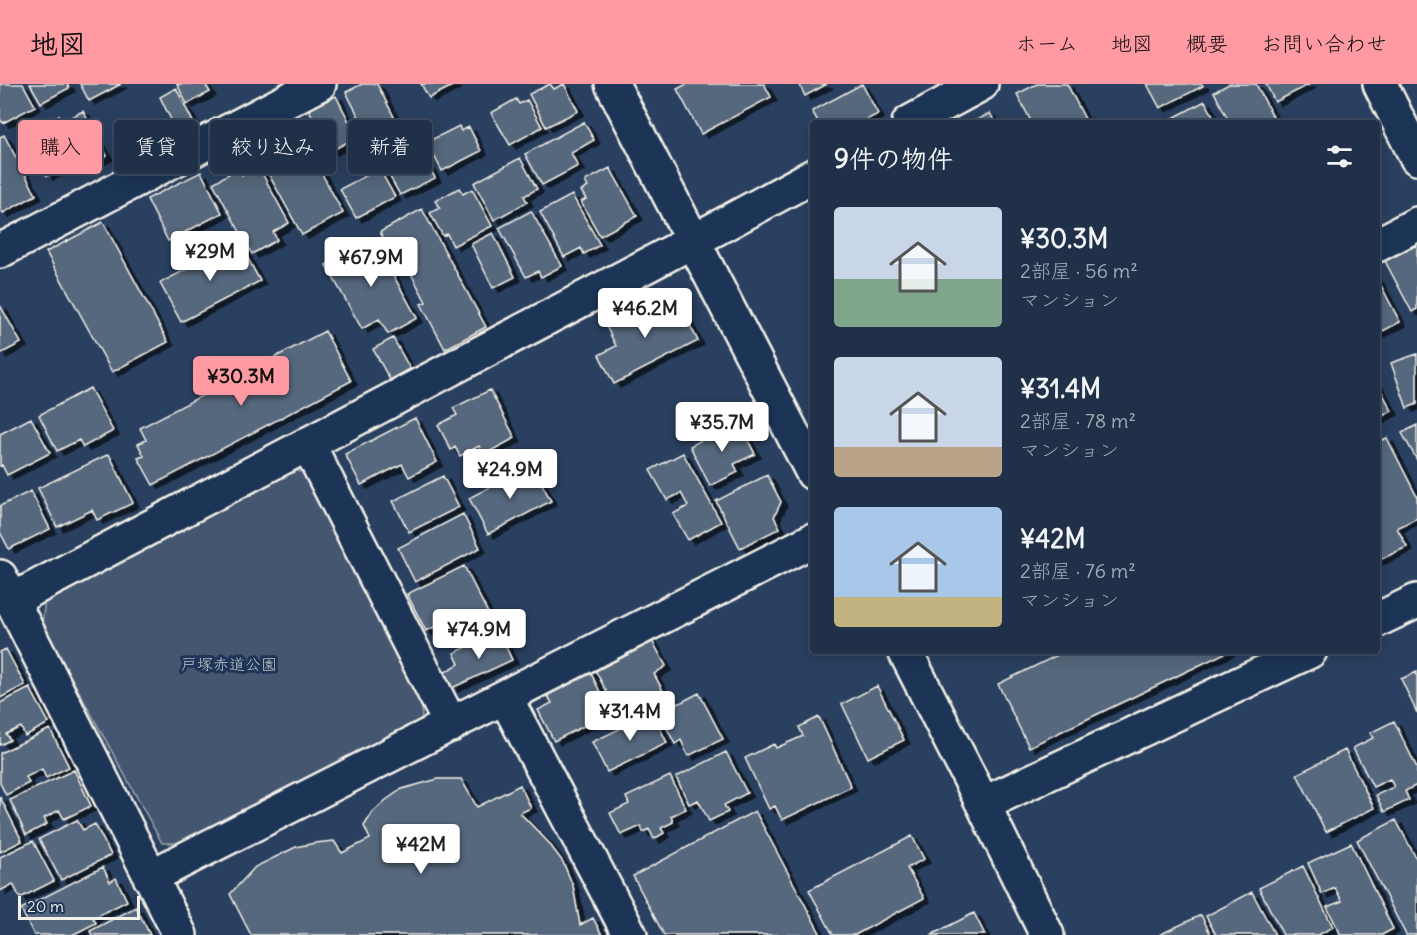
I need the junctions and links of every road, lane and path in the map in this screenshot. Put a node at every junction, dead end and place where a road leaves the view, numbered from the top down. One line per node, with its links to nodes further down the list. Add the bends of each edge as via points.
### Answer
1 (319, 84): 11 (street)
2 (612, 84): 9 (street)
3 (981, 84): 5 (street)
4 (1380, 84): 6 (street)
5 (915, 120)
6 (1417, 158)
7 (810, 178): 9 (street)
8 (1417, 224): 10 (street)
9 (693, 241): 12 (street); 13 (street)
10 (1380, 243)
11 (0, 251)
12 (308, 444): 16 (street); 21 (street)
13 (810, 467)
14 (810, 542): 20 (street)
15 (1417, 601): 17 (street)
16 (9, 609): 23 (street)
17 (1380, 619)
18 (907, 654): 22 (street)
19 (1304, 654): 22 (street)
20 (505, 697): 21 (street); 25 (street)
21 (451, 725): 23 (street)
22 (983, 804): 26 (street)
23 (150, 877): 24 (street)
24 (180, 935)
25 (630, 935)
26 (1047, 935)

